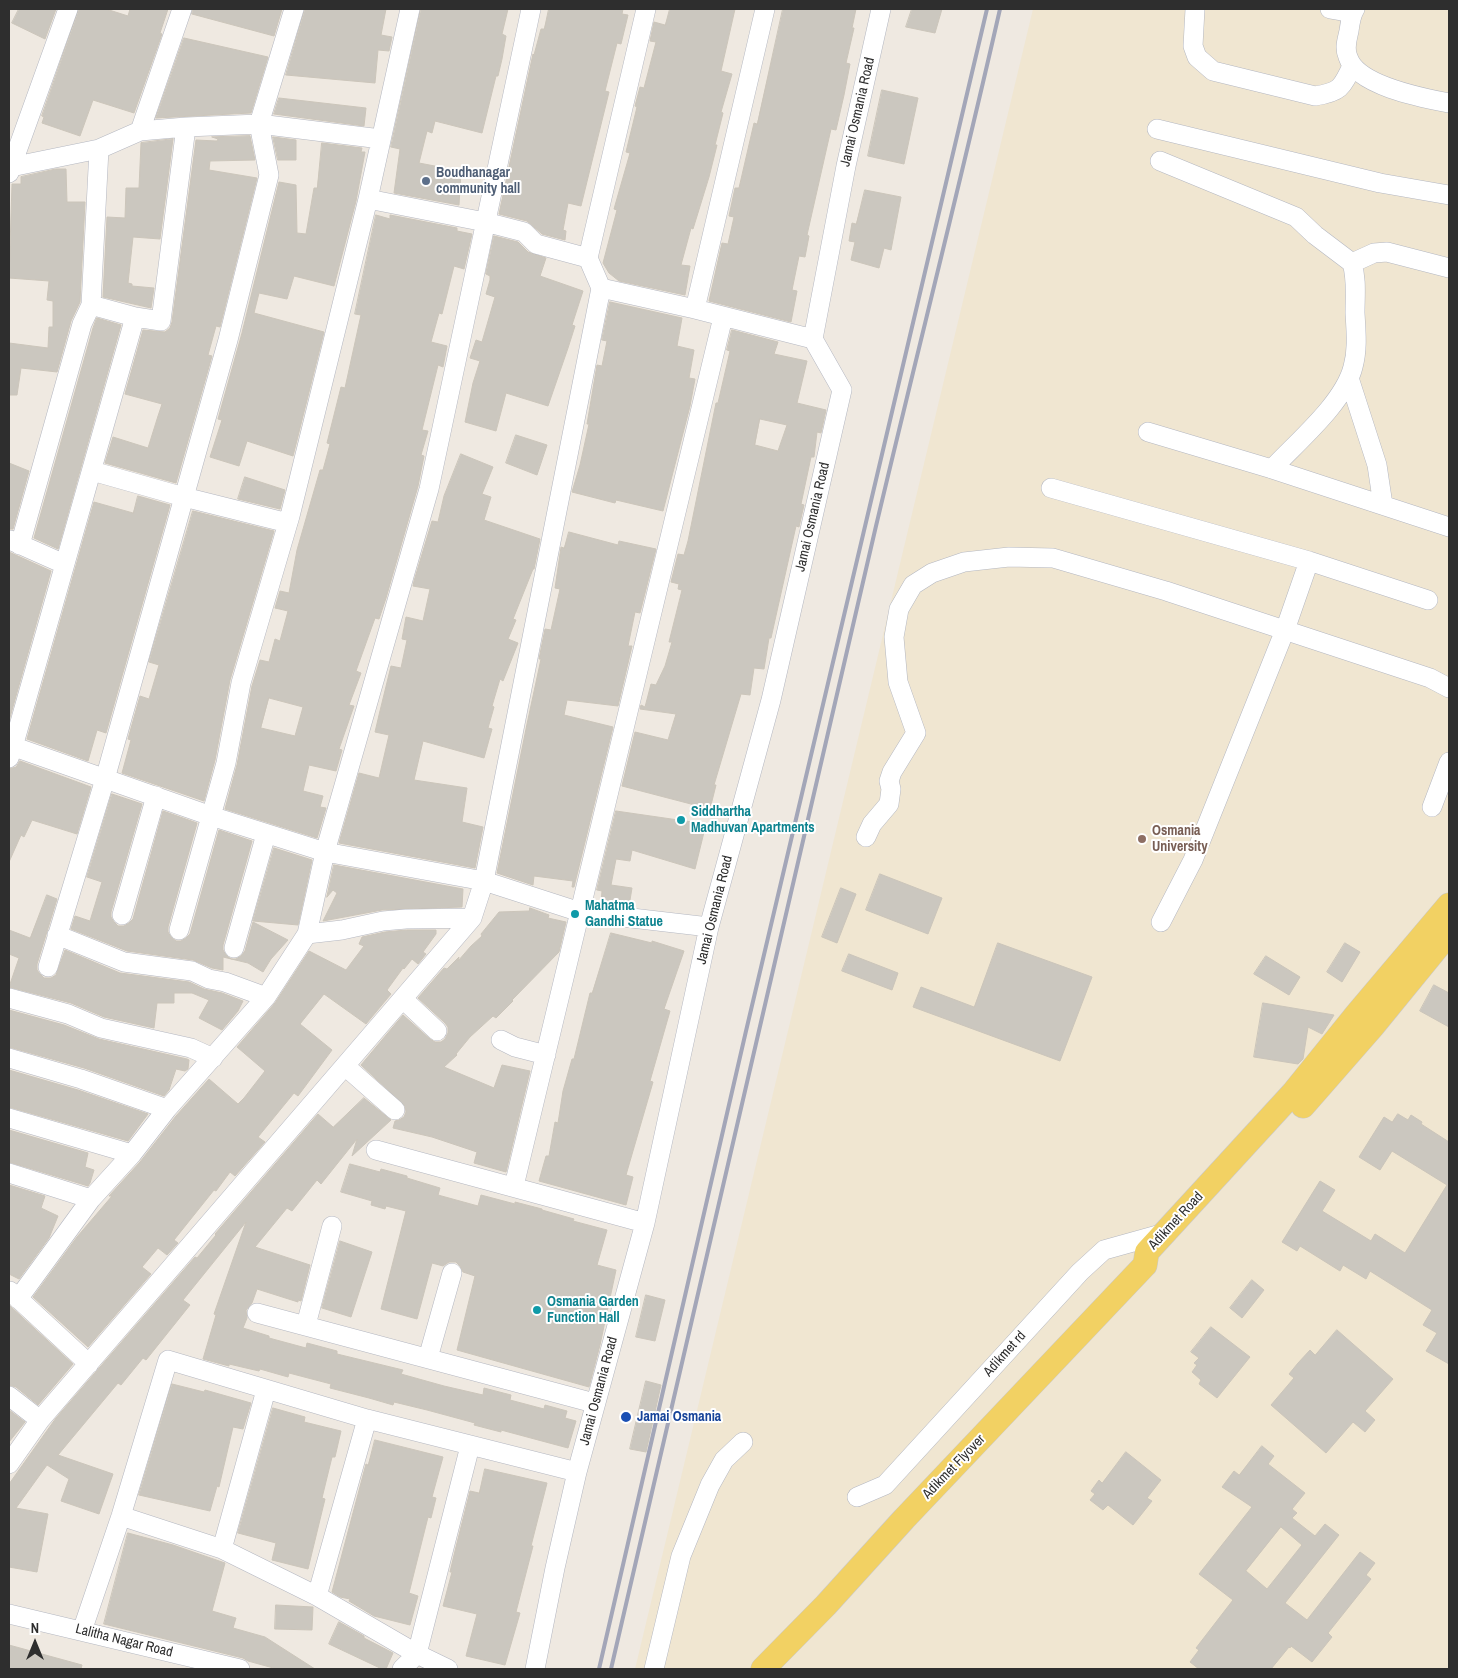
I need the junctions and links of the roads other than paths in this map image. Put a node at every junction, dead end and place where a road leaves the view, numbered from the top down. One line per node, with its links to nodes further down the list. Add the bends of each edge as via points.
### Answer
1 (68, 9): 21 (street)
2 (182, 9): 17 (street)
3 (294, 9): 14 (street)
4 (410, 9): 18 (street)
5 (531, 9): 24 (street)
6 (646, 9): 25 (street)
7 (765, 9): 30 (street)
8 (881, 9): 33 (street, Jamai Osmania Road, via 846,166)
9 (1195, 9): 12 (street, via 1193,46 1197,57 1212,71 1315,96 1339,90)
10 (1330, 9): 11 (street)
11 (1354, 11): 12 (street, via 1346,47)
12 (1352, 66): 13 (street, via 1384,85)
13 (1449, 103)
14 (259, 124): 15 (street); 18 (street); 39 (street, via 269,175)
15 (186, 128): 17 (street); 31 (street, via 161,321)
16 (1157, 129): 22 (street, via 1380,183)
17 (140, 131): 19 (street)
18 (380, 139): 23 (street)
19 (99, 149): 21 (street); 29 (street)
20 (1160, 160): 26 (street, via 1296,217)
21 (10, 170)
22 (1449, 195)
23 (368, 199): 24 (street); 41 (street)
24 (485, 222): 25 (street, via 524,232 536,244); 57 (street, via 430,489)
25 (588, 258): 28 (street)
26 (1352, 263): 27 (street, via 1374,253 1387,252); 34 (street, via 1356,275 1356,341)
27 (1449, 268)
28 (601, 288): 30 (street); 58 (street)
29 (91, 305): 31 (street); 43 (street, via 82,324)
30 (695, 309): 32 (street)
31 (134, 317): 37 (street)
32 (723, 317): 33 (street); 60 (street)
33 (813, 339): 64 (street, Jamai Osmania Road, via 842,390 772,700)
34 (1349, 378): 36 (street, via 1346,387 1326,412); 40 (street, via 1377,466)
35 (1148, 432): 36 (street)
36 (1272, 469): 40 (street)
37 (92, 470): 39 (street); 45 (street)
38 (1051, 488): 44 (street)
39 (184, 498): 41 (street); 51 (street)
40 (1383, 505): 42 (street)
41 (288, 523): 54 (street, via 241,683 226,763)
42 (1449, 527)
43 (14, 542): 45 (street)
44 (1309, 561): 46 (street); 47 (street)
45 (64, 564): 49 (street)
46 (1428, 600)
47 (1285, 630): 48 (street, via 1430,678); 56 (street, via 1053,558 1009,557 964,562 932,572 913,585 899,609 894,637 898,682 916,733 892,772 888,804); 63 (street, via 1193,860)
48 (1449, 688)
49 (10, 750): 51 (street)
50 (1449, 762): 53 (street)
51 (105, 779): 52 (street); 68 (street)
52 (156, 796): 54 (street); 61 (street)
53 (1432, 807)
54 (211, 816): 55 (street); 65 (street)
55 (266, 834): 57 (street); 69 (street)
56 (866, 837)
57 (325, 852): 58 (street); 67 (street)
58 (484, 882): 60 (street); 62 (street)
59 (1449, 904): 90 (main road, Adikmet Road, via 1293,1093)
60 (580, 912): 64 (street); 76 (street)
61 (122, 915)
62 (472, 918): 67 (street, via 383,921); 73 (street)
63 (1161, 922)
64 (708, 927): 88 (street, Jamai Osmania Road)
65 (179, 930)
66 (1449, 932): 91 (main road, Adikmet Road, via 1373,1026 1176,1245 1158,1264)
67 (307, 934): 71 (street)
68 (57, 935): 70 (street); 71 (street, via 124,962 192,971)
69 (234, 948)
70 (48, 967)
71 (266, 997): 78 (street)
72 (9, 998): 78 (street, via 68,1014 102,1028 190,1048)
73 (403, 999): 74 (street); 79 (street)
74 (437, 1031)
75 (501, 1040): 76 (street)
76 (546, 1055): 86 (street)
77 (9, 1058): 80 (street)
78 (213, 1058): 80 (street)
79 (345, 1066): 81 (street); 97 (street)
80 (167, 1109): 84 (street)
81 (395, 1110)
82 (9, 1118): 84 (street)
83 (376, 1150): 86 (street)
84 (132, 1154): 87 (street)
85 (9, 1173): 87 (street)
86 (514, 1186): 88 (street)
87 (91, 1199): 93 (street)
88 (645, 1223): 100 (street, Jamai Osmania Road)
89 (332, 1226): 95 (street)
90 (1165, 1234): 91 (main road, Adikmet Road, via 1147,1252); 107 (street, Adikmet rd, via 1104,1250 885,1485)
91 (1140, 1270): 119 (main road, Adikmet Flyover)
92 (452, 1273): 96 (street)
93 (14, 1295): 97 (street)
94 (257, 1313): 95 (street)
95 (306, 1325): 96 (street)
96 (428, 1358): 100 (street)
97 (89, 1364): 102 (street)
98 (266, 1390): 101 (street); 108 (street, via 168,1360); 109 (street)
99 (9, 1396): 102 (street)
100 (594, 1403): 106 (street, Jamai Osmania Road)
101 (367, 1419): 104 (street); 110 (street)
102 (40, 1420): 105 (street)
103 (743, 1442): 118 (street, via 724,1460 710,1485 684,1548)
104 (470, 1446): 106 (street); 113 (street)
105 (9, 1464)
106 (577, 1472): 117 (street, Jamai Osmania Road)
107 (857, 1497)
108 (121, 1516): 109 (street); 112 (street)
109 (222, 1549): 110 (street)
110 (317, 1596): 113 (street)
111 (9, 1614): 112 (street, Lalitha Nagar Road)
112 (82, 1631): 114 (street, Lalitha Nagar Road)
113 (417, 1654): 115 (street); 116 (street)
114 (240, 1669)
115 (402, 1669)
116 (448, 1669)
117 (535, 1669)
118 (654, 1669)
119 (762, 1669)

